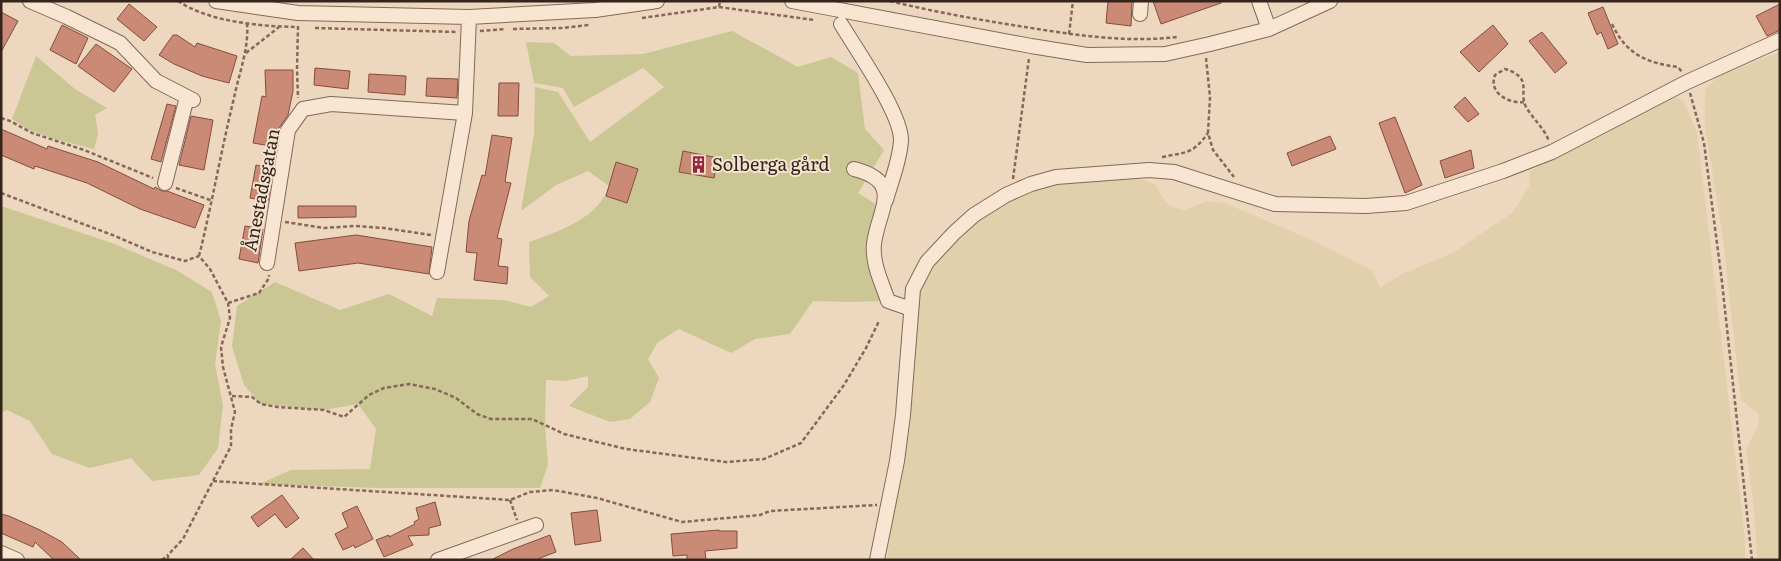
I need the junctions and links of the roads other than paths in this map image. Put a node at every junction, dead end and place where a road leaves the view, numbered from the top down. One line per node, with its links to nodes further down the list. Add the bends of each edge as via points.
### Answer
1 (30, 1): 16 (street, via 120,43 156,81 190,99)
2 (216, 1): 8 (street)
3 (657, 1): 9 (street, via 595,10)
4 (792, 1): 7 (street)
5 (1259, 1): 12 (street)
6 (1330, 1): 12 (street)
7 (846, 6): 12 (street, via 1087,55 1165,54)
8 (303, 7): 10 (street)
9 (542, 7): 10 (street)
10 (469, 17): 14 (street)
11 (841, 24): 17 (street, via 886,97 901,138)
12 (1269, 29)
13 (1780, 40): 20 (street, via 1687,82 1552,152 1406,203 1366,206 1276,204 1174,172 1149,170 1056,178 1031,184 974,215 954,233 927,262 913,289)
14 (465, 113): 18 (street, Ånestadsgatan, via 331,104 303,108 288,130); 19 (street)
15 (854, 169): 17 (street, via 881,184)
16 (164, 183)
17 (886, 200): 20 (street, via 874,244 875,264 888,301)
18 (267, 263)
19 (438, 272)
20 (911, 309): 25 (street, via 897,461)
21 (536, 525): 24 (street)
22 (1, 553): 23 (street)
23 (17, 560)
24 (438, 560)
25 (877, 560)

